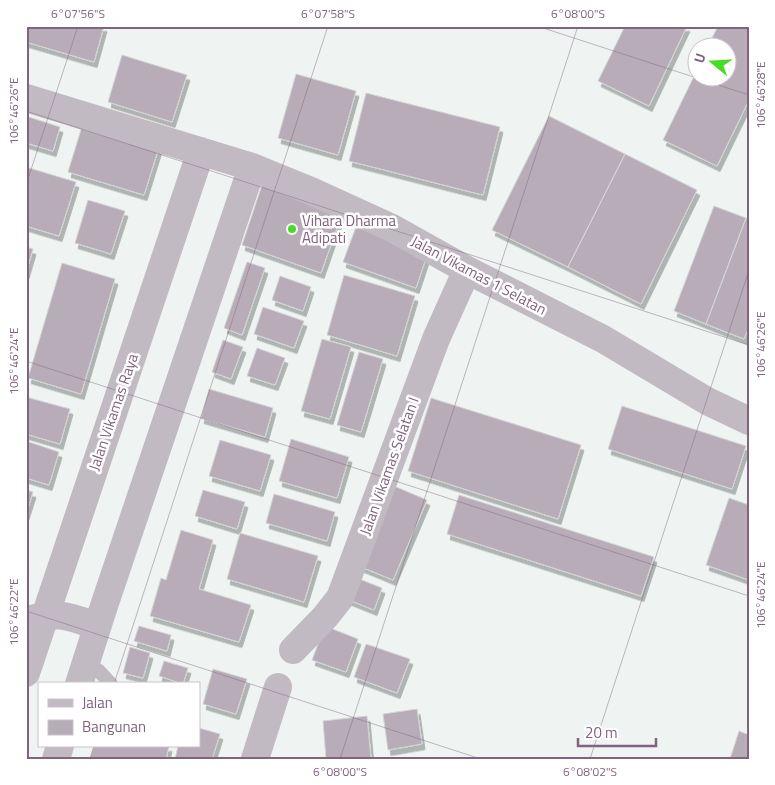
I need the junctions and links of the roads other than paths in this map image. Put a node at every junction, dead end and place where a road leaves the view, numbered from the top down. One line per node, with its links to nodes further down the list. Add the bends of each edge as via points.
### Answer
1 (26, 98): 2 (street, Jalan Vikamas 1 Selatan)
2 (206, 153): 3 (street, Jalan Vikamas 1 Selatan); 6 (street, Jalan Vikamas Raya)
3 (245, 165): 4 (street, Jalan Vikamas 1 Selatan, via 392,228); 7 (street)
4 (466, 270): 5 (street, Jalan Vikamas 1 Selatan, via 603,339 707,401); 8 (street, Jalan Vikamas Selatan I, via 436,339 340,598)
5 (749, 420)
6 (43, 617): 7 (street); 9 (street, Jalan Vikamas Raya)
7 (92, 624): 10 (street)
8 (293, 650)
9 (26, 673)
10 (83, 673): 11 (lane, via 99,671)
11 (109, 682)
12 (278, 686): 13 (street)
13 (255, 759)

